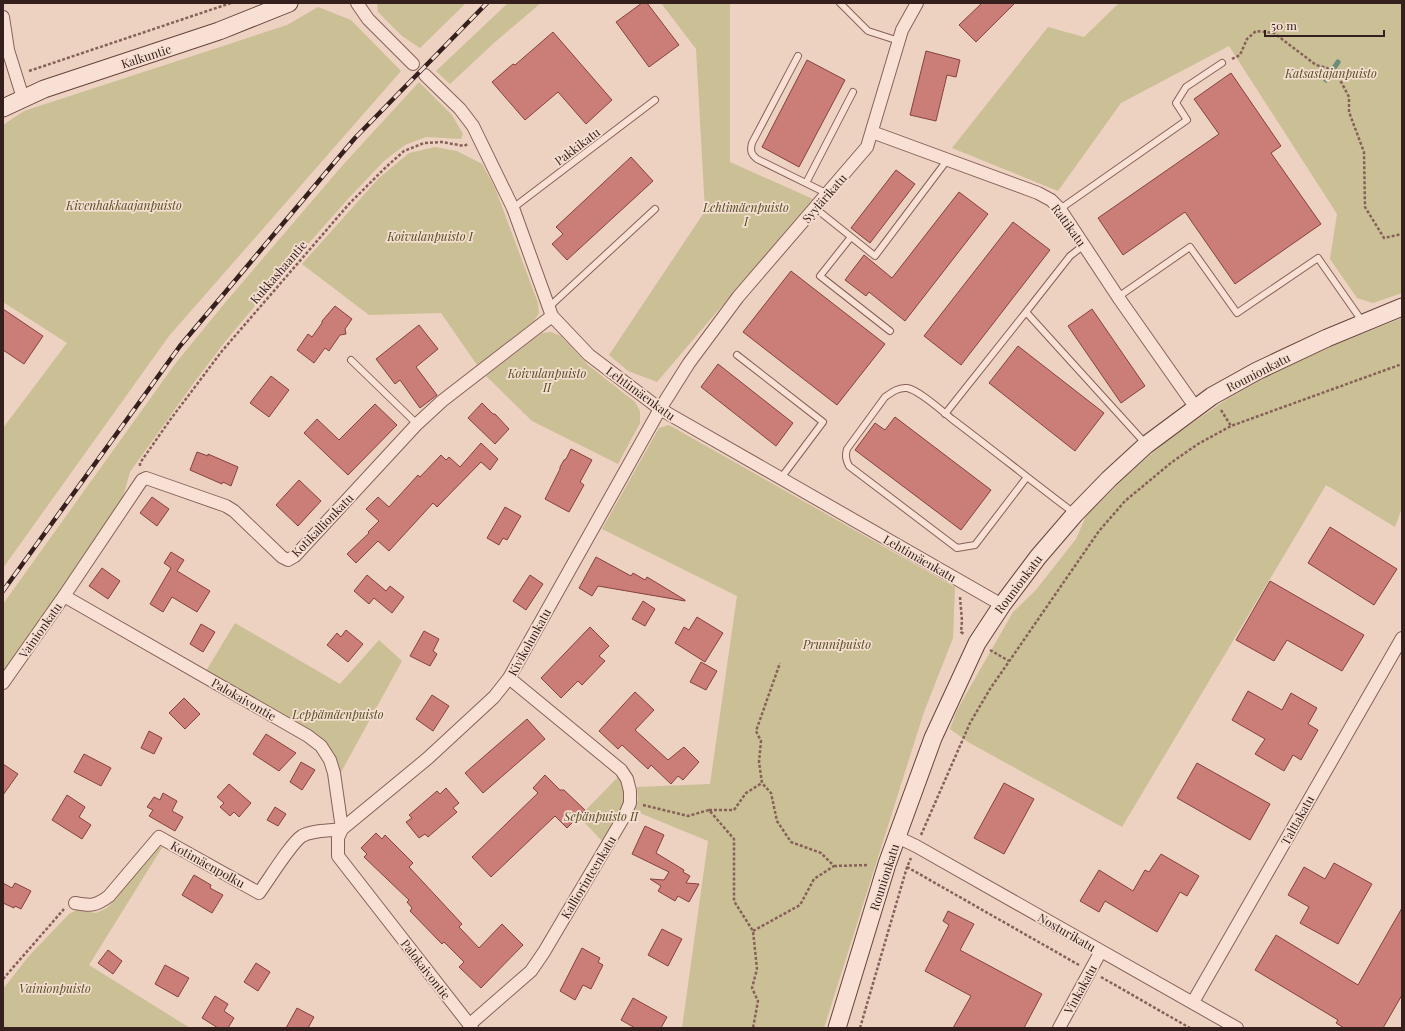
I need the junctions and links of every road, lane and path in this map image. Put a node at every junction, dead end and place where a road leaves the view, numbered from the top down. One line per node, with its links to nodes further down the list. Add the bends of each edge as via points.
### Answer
1 (231, 3): 12 (path)
2 (289, 3): 14 (main road, Kalkuntie, via 218,31)
3 (356, 3): 10 (street, via 368,19)
4 (840, 3): 7 (lane, via 868,31)
5 (917, 3): 7 (street, Syylärikatu)
6 (3, 17): 12 (street, via 8,50)
7 (899, 41): 17 (street, Syylärikatu)
8 (798, 56): 20 (lane, via 751,149 757,158)
9 (1222, 63): 25 (lane, via 1186,87 1176,103 1187,120); 26 (path, via 1240,55 1247,38 1256,31 1274,33 1316,65 1327,68 1338,76 1349,98 1349,112 1364,152 1366,207 1384,238)
10 (414, 64)
11 (425, 75): 18 (street, Lehtimäenkatu, via 460,109)
12 (16, 76): 14 (street)
13 (853, 92): 20 (lane)
14 (23, 98): 16 (main road, Kalkuntie)
15 (655, 100): 22 (lane, Pakkikatu)
16 (3, 108)
17 (872, 132): 19 (street, Rattikatu); 21 (street, Syylärikatu, via 867,147)
18 (480, 140): 22 (street, Lehtimäenkatu); 45 (path, Kukkashaantie, via 464,146 442,142 424,143 404,151 359,194 296,263 222,351 140,463 138,472)
19 (948, 159): 25 (street, Rattikatu, via 1038,193); 27 (lane, via 875,256)
20 (806, 183): 21 (lane)
21 (828, 194): 23 (street, Syylärikatu)
22 (513, 208): 31 (street, Lehtimäenkatu)
23 (815, 208): 27 (lane); 39 (street, Syylärikatu, via 738,297 689,363)
24 (654, 209): 31 (lane)
25 (1060, 209): 28 (street, Rattikatu)
26 (1402, 234)
27 (851, 237): 34 (lane, via 820,276)
28 (1084, 245): 29 (street, Rattikatu); 32 (lane, via 1070,256)
29 (1118, 297): 33 (lane, via 1190,247 1237,314 1318,258); 38 (street, Rattikatu)
30 (1402, 307): 33 (main road, Rounionkatu)
31 (551, 311): 39 (street, Lehtimäenkatu, via 589,355); 41 (street, Kotikallionkatu)
32 (1026, 312): 40 (lane); 42 (lane)
33 (1363, 322): 38 (main road, Rounionkatu, via 1257,371)
34 (890, 331)
35 (737, 355): 44 (lane, via 822,422)
36 (351, 360): 41 (lane)
37 (1402, 364): 58 (path, via 1231,426 1192,447 1125,500 1099,531 990,689 970,723)
38 (1196, 408): 42 (main road, Rounionkatu)
39 (660, 409): 44 (street, Lehtimäenkatu); 51 (street, Kivikolunkatu)
40 (945, 414): 43 (lane); 43 (lane, via 908,388 892,392 885,397 847,449 845,454 849,466 957,548 975,545)
41 (417, 424): 45 (street, Kotikallionkatu, via 295,556 288,560 226,506 146,478)
42 (1146, 444): 46 (main road, Rounionkatu)
43 (1027, 477): 46 (lane)
44 (781, 478): 48 (street, Lehtimäenkatu)
45 (142, 480): 47 (street)
46 (1075, 514): 48 (main road, Rounionkatu)
47 (64, 596): 52 (street, Vainionkatu); 56 (street, Palokaivontie, via 308,736 321,746 330,760 334,773)
48 (1002, 605): 57 (main road, Rounionkatu, via 977,643 933,738)
49 (1402, 638): 67 (street, Talttakatu)
50 (780, 663): 53 (path, via 756,731 762,741 759,762)
51 (509, 678): 54 (street, via 621,770 627,779); 56 (street, Kivikolunkatu, via 494,696 428,758)
52 (3, 683)
53 (762, 783): 55 (path, via 746,793 734,810); 60 (path, via 771,793 777,821 791,842 821,853)
54 (630, 804): 55 (path, via 642,804 688,816); 68 (street, Kalliorinteenkatu, via 544,952 530,971)
55 (709, 810): 63 (path, via 734,839 734,901)
56 (342, 829): 62 (street, Kotimäenpolku, via 302,836 259,893 159,837 109,896 99,904 88,906); 68 (street, Palokaivontie, via 338,838 338,856)
57 (897, 837): 58 (street, Nosturikatu); 59 (main road, Rounionkatu)
58 (916, 846): 61 (path); 64 (street, Nosturikatu)
59 (887, 864): 60 (path); 70 (main road, Rounionkatu)
60 (834, 866): 63 (path, via 814,879 800,905)
61 (907, 867): 65 (path); 71 (path)
62 (75, 903): 66 (path, via 61,912)
63 (753, 930): 69 (path, via 757,969 752,988 758,1001)
64 (1101, 951): 65 (street, Vinkakatu); 67 (street, Nosturikatu)
65 (1090, 971): 72 (street, Vinkakatu); 73 (path)
66 (3, 979)
67 (1193, 1002): 74 (street, Nosturikatu)
68 (470, 1026)
69 (753, 1028)
70 (837, 1028)
71 (860, 1028)
72 (1059, 1028)
73 (1190, 1028)
74 (1237, 1028)

